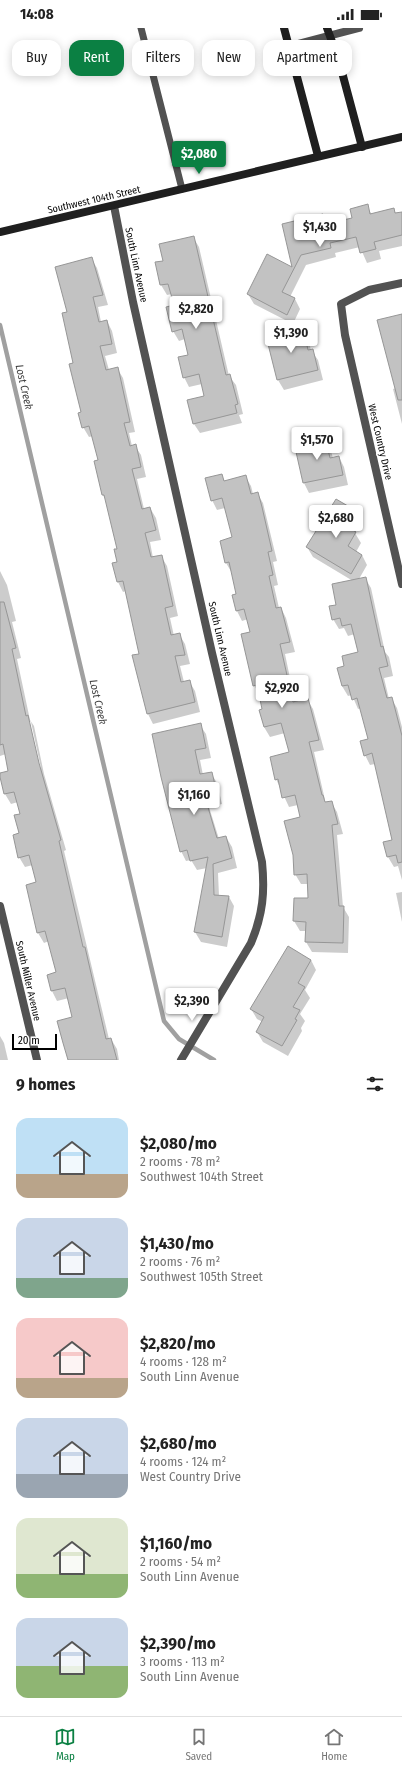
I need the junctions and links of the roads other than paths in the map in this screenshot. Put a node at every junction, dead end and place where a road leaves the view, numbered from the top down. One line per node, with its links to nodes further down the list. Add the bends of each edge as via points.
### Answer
1 (141, 28): 11 (lane)
2 (284, 28): 5 (main road)
3 (359, 28): 4 (street)
4 (328, 32): 6 (street); 9 (main road, via 340,61)
5 (288, 40)
6 (306, 40)
7 (298, 76): 10 (main road)
8 (402, 137): 9 (main road, Southwest 104th Street)
9 (362, 147): 10 (main road, Southwest 104th Street)
10 (318, 156): 11 (main road, Southwest 104th Street)
11 (182, 189): 12 (main road, Southwest 104th Street)
12 (114, 206): 13 (main road, Southwest 104th Street); 18 (street, South Linn Avenue, via 212,653 262,862 264,896 258,926)
13 (0, 232)
14 (402, 283): 15 (street, West Country Drive, via 369,290 341,304 344,335)
15 (402, 584)
16 (0, 906): 17 (street, South Miller Avenue)
17 (37, 1060)
18 (181, 1060)

